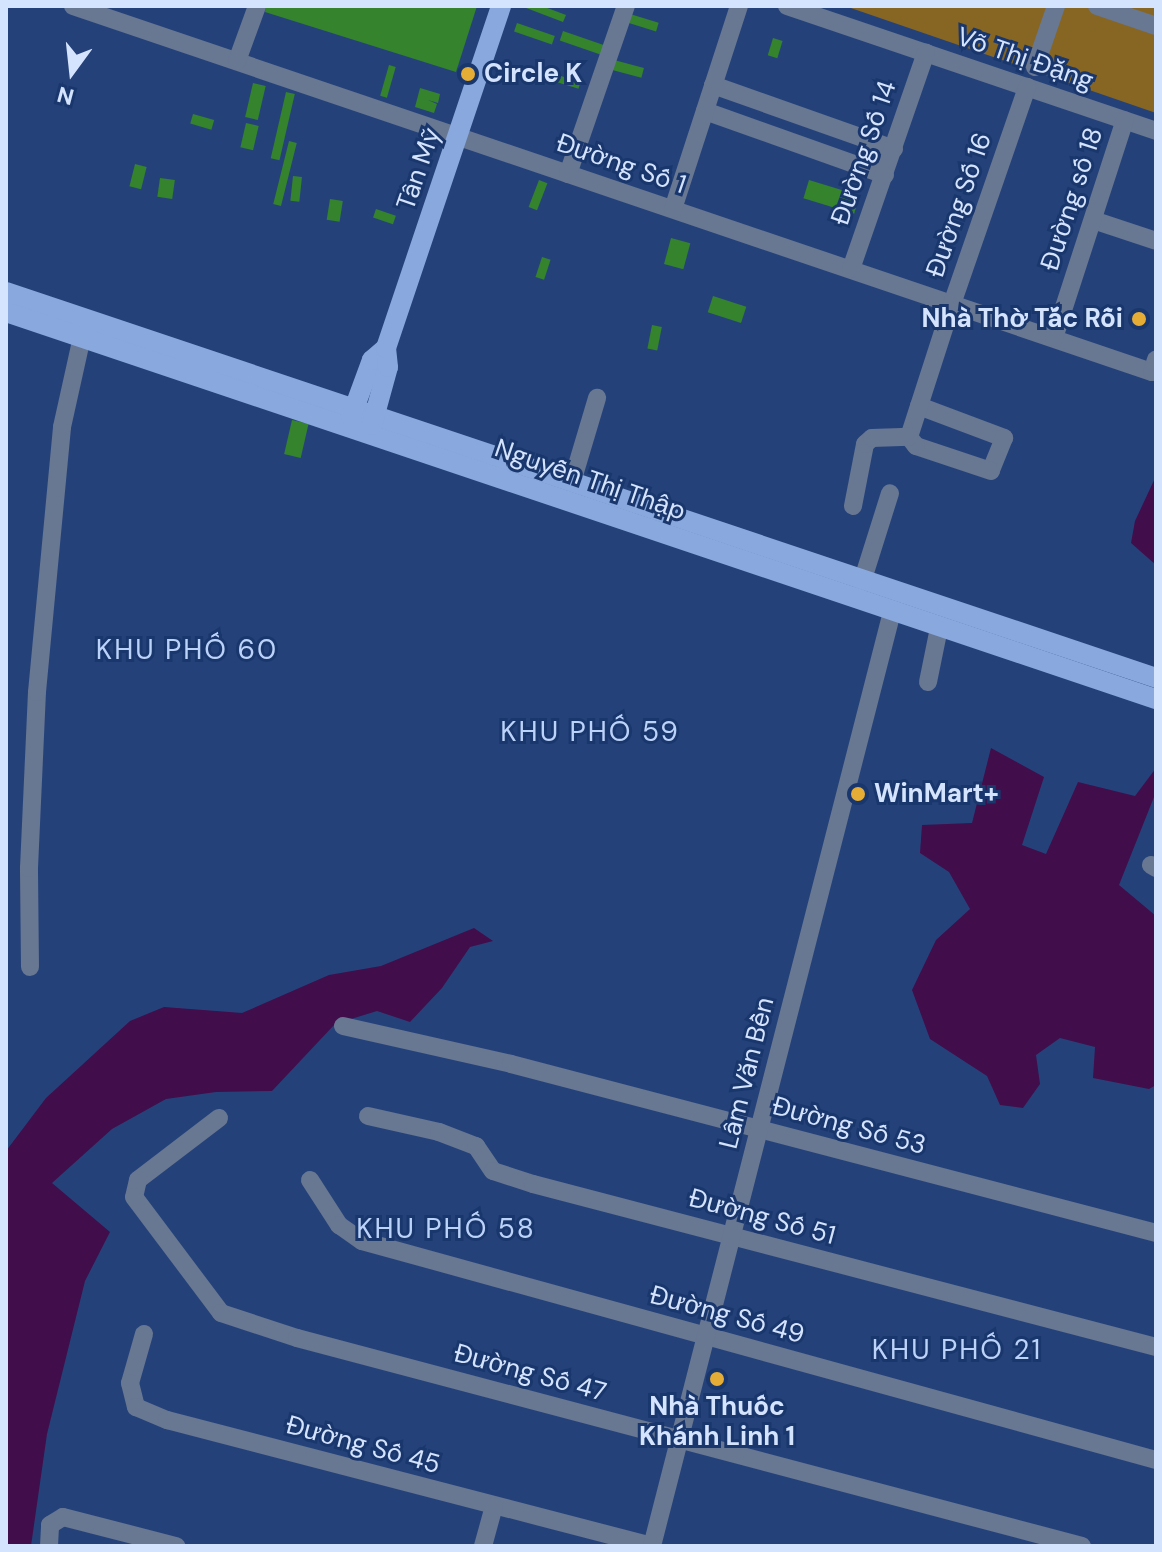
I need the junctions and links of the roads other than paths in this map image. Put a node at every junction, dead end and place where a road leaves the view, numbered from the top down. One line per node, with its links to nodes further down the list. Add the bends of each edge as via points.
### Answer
1 (73, 6): 11 (street, Đường Số 1)
2 (257, 6): 11 (street)
3 (501, 6): 18 (main road, Tân Mỹ)
4 (626, 6): 20 (street)
5 (739, 6): 13 (street)
6 (787, 6): 10 (street, Võ Thị Đặng)
7 (1056, 6): 12 (street)
8 (1097, 6): 9 (street)
9 (1156, 26)
10 (926, 53): 14 (street, Võ Thị Đặng); 19 (street, Đường Số 14)
11 (237, 61): 18 (street, Đường Số 1)
12 (1035, 67)
13 (713, 85): 15 (street); 19 (street)
14 (1027, 87): 16 (street, Võ Thị Đặng); 27 (street, Đường Số 16)
15 (705, 111): 21 (street); 22 (street)
16 (1125, 120): 17 (street, Võ Thị Đặng); 23 (street, Đường số 18)
17 (1156, 131)
18 (457, 136): 20 (street, Đường Số 1); 31 (main road, Tân Mỹ)
19 (894, 149): 21 (street, Đường Số 14)
20 (568, 174): 22 (street, Đường Số 1)
21 (885, 175): 25 (street, Đường Số 14)
22 (673, 209): 25 (street, Đường Số 1)
23 (1093, 220): 24 (street); 30 (street, Đường số 18)
24 (1156, 241)
25 (851, 269): 27 (street, Đường Số 1)
26 (6, 292): 35 (main road, Nguyễn Thị Thập)
27 (952, 304): 30 (street, Đường Số 1); 34 (street, Đường Số 16)
28 (6, 312): 29 (main road, Nguyễn Thị Thập)
29 (82, 337): 35 (main road, Nguyễn Thị Thập); 48 (street, via 62,427 37,692)
30 (1054, 338): 32 (street, Đường Số 1)
31 (386, 348): 35 (main road, Tân Mỹ, via 372,360); 36 (main road, Tân Mỹ, via 388,367)
32 (1154, 366)
33 (597, 398): 39 (street)
34 (919, 406): 37 (street, Đường Số 16); 37 (street, via 1004,438 991,471 916,446)
35 (351, 416): 36 (main road, Nguyễn Thị Thập)
36 (373, 423): 38 (main road, Nguyễn Thị Thập)
37 (909, 437): 41 (street, via 872,438 865,444)
38 (420, 441): 39 (main road, Nguyễn Thị Thập); 43 (main road, Nguyễn Thị Thập)
39 (572, 482): 42 (main road, Nguyễn Thị Thập)
40 (890, 493): 42 (street)
41 (853, 506)
42 (862, 582): 43 (main road, Nguyễn Thị Thập)
43 (894, 603): 44 (main road, Nguyễn Thị Thập); 45 (main road, Nguyễn Thị Thập); 52 (street, Lâm Văn Bền)
44 (939, 628): 46 (street); 47 (main road, Nguyễn Thị Thập)
45 (1156, 678)
46 (928, 682)
47 (1156, 699)
48 (30, 967)
49 (343, 1026): 52 (street, Đường Số 53)
50 (368, 1116): 55 (street, Đường Số 51, via 476,1146 493,1171 520,1180)
51 (219, 1118): 59 (street, Đường Số 47, via 138,1180 134,1197 221,1313)
52 (759, 1130): 54 (street, Đường Số 53); 55 (street, Lâm Văn Bền)
53 (310, 1180): 57 (street, Đường Số 49, via 339,1225 362,1241)
54 (1156, 1233)
55 (731, 1236): 57 (street, Lâm Văn Bền); 58 (street, Đường Số 51)
56 (144, 1334): 61 (street, Đường Số 45, via 130,1383 136,1407 167,1420)
57 (706, 1336): 59 (street, Lâm Văn Bền); 60 (street, Đường Số 49)
58 (1156, 1347)
59 (679, 1439): 65 (street, Lâm Văn Bền); 66 (street, Đường Số 47)
60 (1156, 1460)
61 (494, 1506): 64 (street); 65 (street, Đường Số 45)
62 (49, 1546): 63 (street, via 50,1525 63,1517)
63 (176, 1546)
64 (483, 1546)
65 (652, 1546)
66 (1082, 1546)

